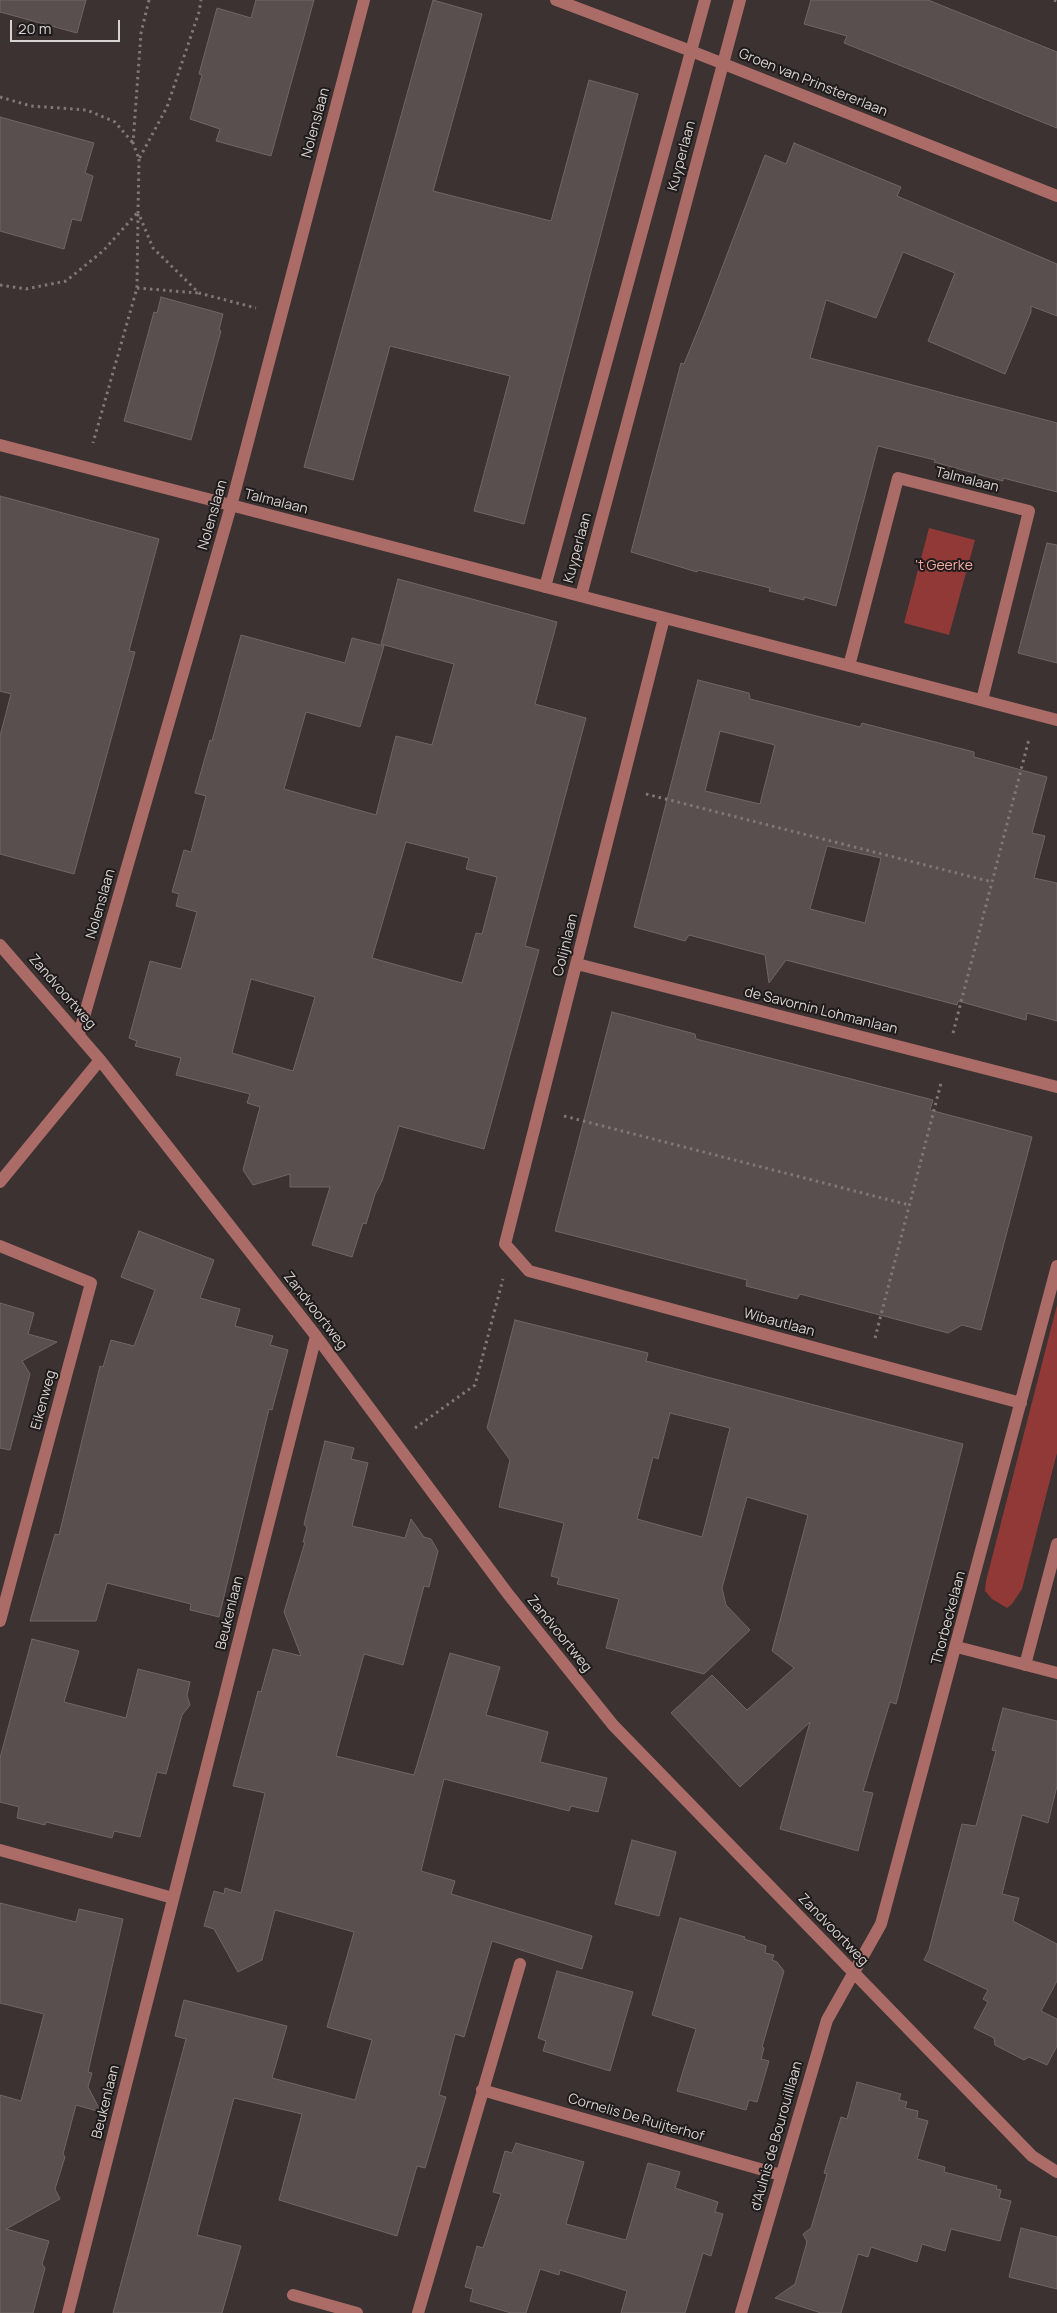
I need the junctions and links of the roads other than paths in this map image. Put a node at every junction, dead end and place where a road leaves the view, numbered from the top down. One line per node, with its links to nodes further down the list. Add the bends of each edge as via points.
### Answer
1 (364, 0): 9 (street, Nolenslaan)
2 (556, 0): 5 (street, Groen van Prinstererlaan)
3 (705, 0): 5 (street, Kuyperlaan)
4 (740, 0): 6 (street, Kuyperlaan)
5 (691, 51): 6 (street, Groen van Prinstererlaan); 10 (street, Kuyperlaan)
6 (722, 64): 7 (street, Groen van Prinstererlaan); 11 (street, Kuyperlaan)
7 (1057, 196)
8 (0, 445): 9 (street, Talmalaan)
9 (231, 506): 10 (street, Talmalaan); 18 (street, Nolenslaan)
10 (545, 587): 11 (street, Kuyperlaan)
11 (581, 596): 12 (street)
12 (664, 618): 13 (street); 17 (street, Colijnlaan)
13 (849, 666): 14 (street); 14 (street, Talmalaan, via 898,478 1029,511)
14 (982, 700): 15 (street)
15 (1057, 720)
16 (0, 945): 18 (street, Zandvoortweg)
17 (577, 964): 20 (street, de Savornin Lohmanlaan); 24 (street, Colijnlaan, via 505,1244)
18 (79, 1034): 19 (street, Zandvoortweg)
19 (100, 1060): 21 (street); 25 (street, Zandvoortweg)
20 (1057, 1087)
21 (0, 1182)
22 (0, 1246): 28 (street, Eikenweg, via 91,1283)
23 (1057, 1266): 26 (street, Thorbeckelaan)
24 (529, 1271): 26 (street, Wibautlaan)
25 (316, 1336): 33 (street, Beukenlaan); 35 (street, Zandvoortweg, via 508,1594 614,1725)
26 (1021, 1403): 29 (street, Thorbeckelaan)
27 (1057, 1544): 30 (street)
28 (0, 1620)
29 (957, 1647): 30 (street); 35 (street, Thorbeckelaan, via 881,1924)
30 (1025, 1665): 31 (street)
31 (1057, 1673)
32 (0, 1850): 33 (street)
33 (174, 1898): 40 (street, Beukenlaan)
34 (520, 1964): 36 (street)
35 (853, 1972): 37 (street, Zandvoortweg, via 1032,2156); 38 (street, d'Aulnis de Bourouilllaan, via 827,2020)
36 (482, 2090): 38 (street, Cornelis De Ruijterhof); 42 (street)
37 (1057, 2172)
38 (782, 2175): 43 (street, d'Aulnis de Bourouilllaan)
39 (293, 2295): 41 (street)
40 (68, 2313)
41 (357, 2313)
42 (418, 2313)
43 (741, 2313)

